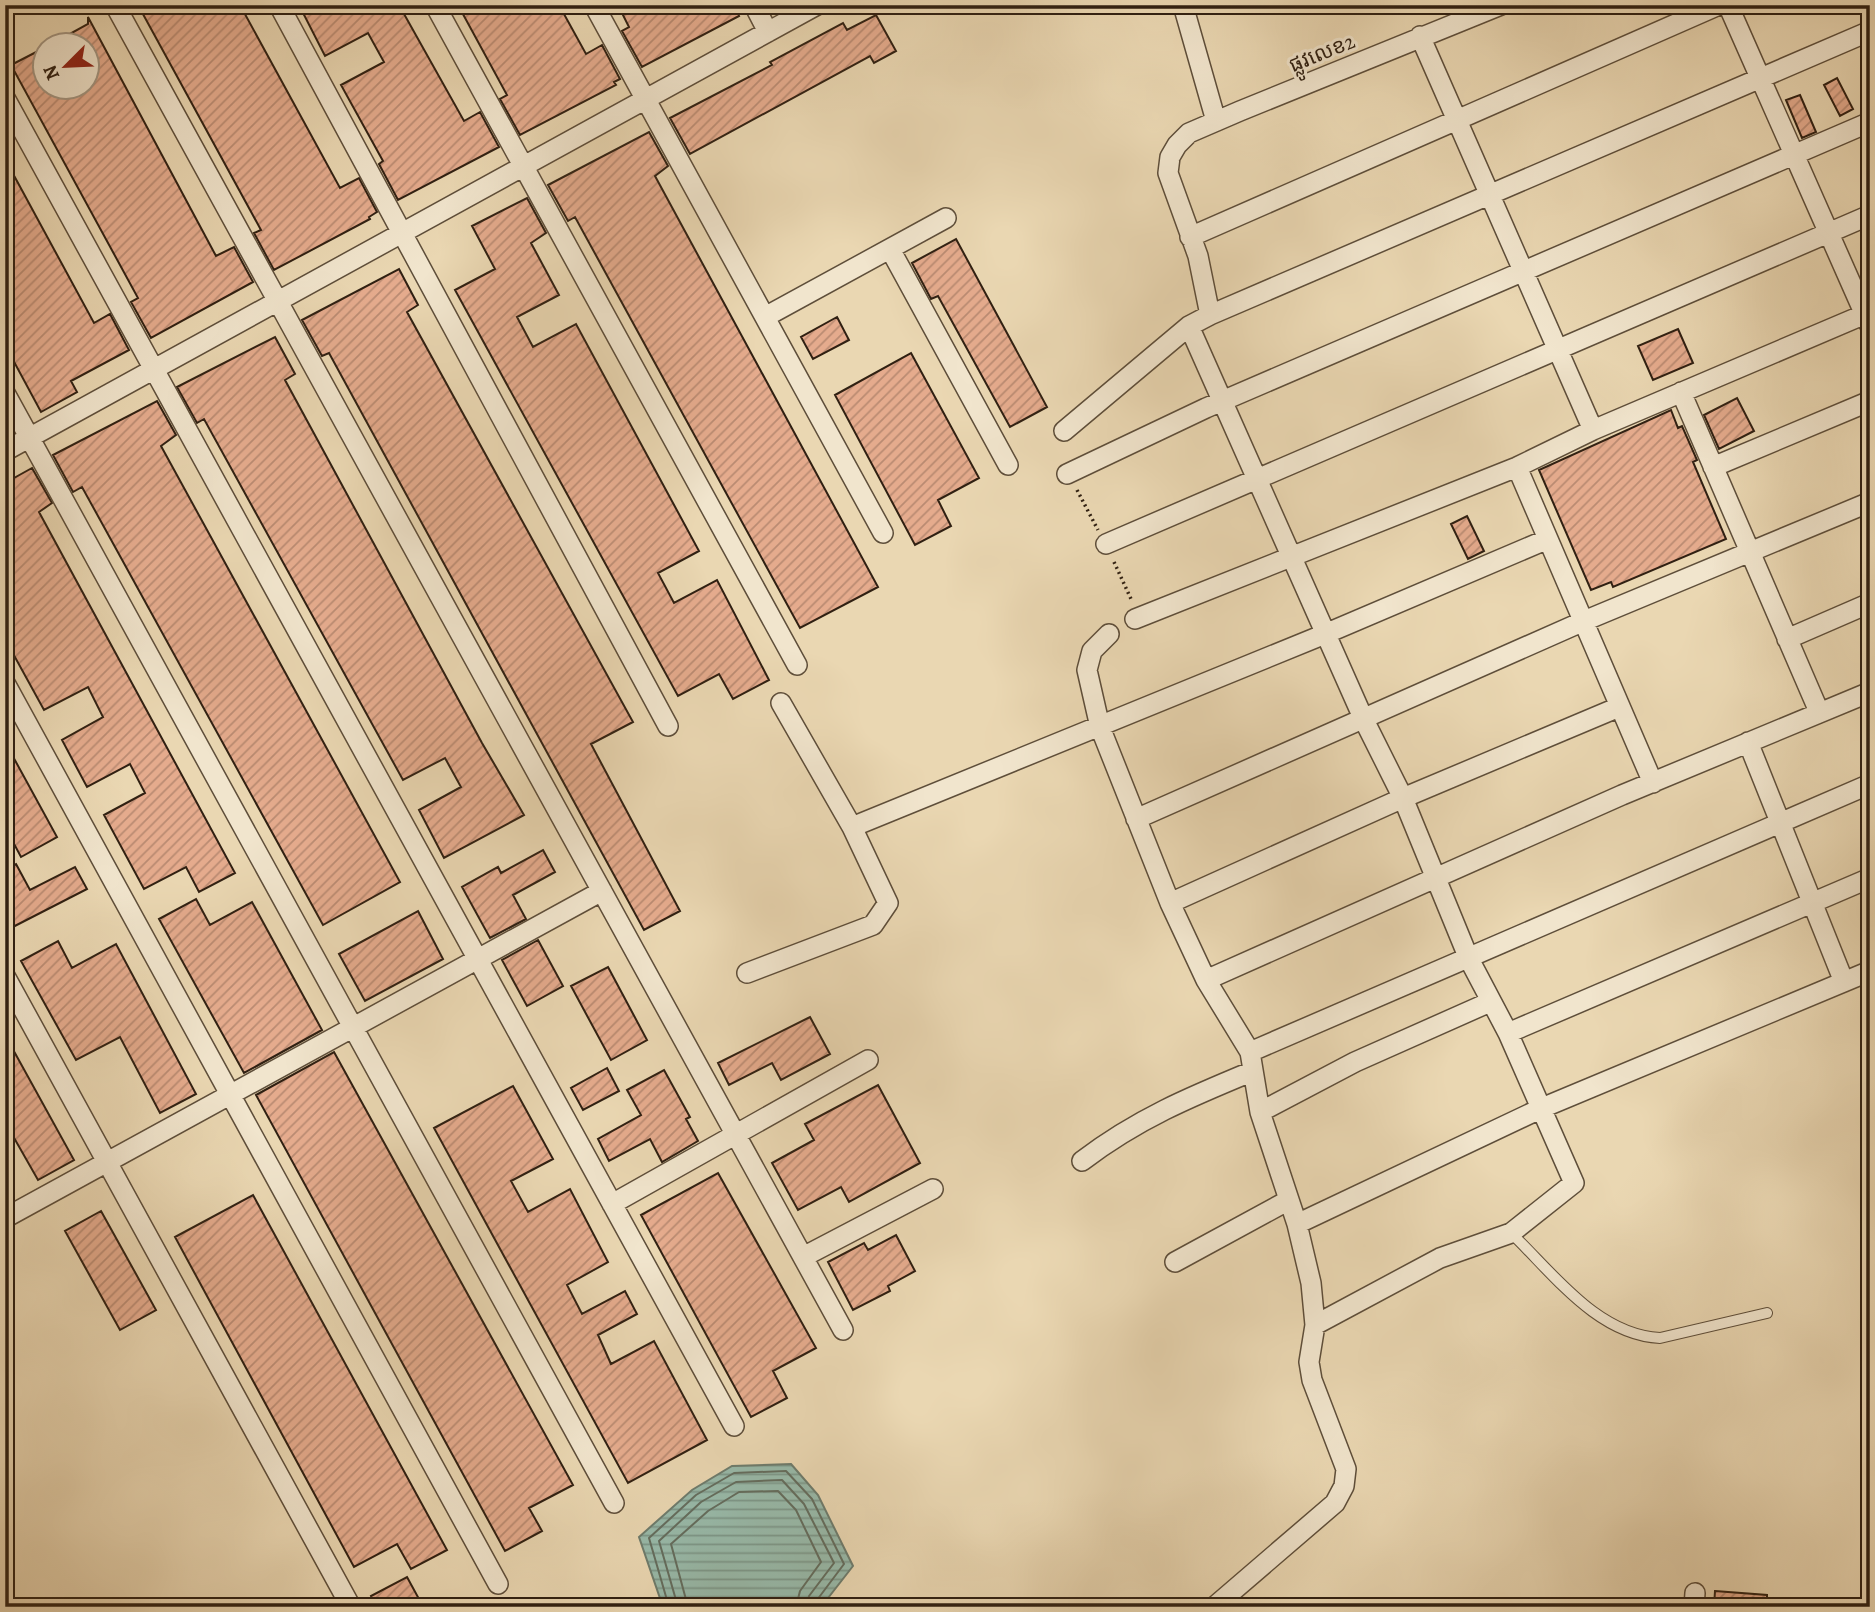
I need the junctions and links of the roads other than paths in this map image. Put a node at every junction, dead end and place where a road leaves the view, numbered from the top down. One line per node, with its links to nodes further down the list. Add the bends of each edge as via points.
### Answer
1 (115, 5): 30 (street)
2 (279, 5): 25 (street)
3 (435, 5): 21 (street)
4 (594, 5): 16 (street)
5 (754, 5): 12 (street)
6 (817, 5): 12 (street)
7 (1183, 5): 17 (street)
8 (1501, 5): 13 (street, ផ្លូវលេខ2)
9 (1719, 5): 18 (street)
10 (1728, 5): 14 (street)
11 (1870, 31): 14 (street)
12 (768, 32): 16 (street)
13 (1420, 36): 17 (street, ផ្លូវលេខ2); 18 (street)
14 (1760, 79): 20 (street); 22 (street)
15 (5, 98): 36 (street)
16 (646, 99): 21 (street); 32 (street)
17 (1216, 121): 27 (street, ផ្លូវលេខ2, via 1189,133 1170,157 1171,189)
18 (1457, 121): 22 (street); 27 (street)
19 (1870, 122): 20 (street)
20 (1794, 155): 26 (street); 29 (street)
21 (524, 167): 25 (street); 62 (street)
22 (1490, 196): 29 (street); 31 (street)
23 (1870, 215): 26 (street)
24 (946, 218): 28 (street)
25 (402, 233): 30 (street); 69 (street)
26 (1829, 233): 33 (street); 35 (street)
27 (1190, 237): 31 (street)
28 (890, 249): 32 (street); 45 (street)
29 (1523, 271): 35 (street); 39 (street)
30 (279, 301): 36 (street); 80 (street)
31 (1210, 315): 34 (street)
32 (765, 317): 51 (street)
33 (1868, 317): 37 (street)
34 (1189, 326): 39 (street); 42 (street)
35 (1558, 349): 41 (street); 49 (street)
36 (155, 369): 43 (street); 83 (street)
37 (1681, 392): 41 (street); 47 (street)
38 (5, 393): 43 (street)
39 (1224, 400): 48 (street); 49 (street)
40 (1870, 401): 47 (street)
41 (1593, 430): 46 (street)
42 (1064, 431)
43 (30, 438): 44 (street); 91 (street)
44 (5, 451)
45 (1009, 465)
46 (1517, 467): 52 (street); 55 (street)
47 (1713, 467): 54 (street)
48 (1068, 474)
49 (1256, 479): 53 (street); 55 (street)
50 (1870, 502): 54 (street)
51 (883, 533)
52 (1548, 539): 58 (street); 60 (street)
53 (1106, 544)
54 (1750, 552): 58 (street); 61 (street)
55 (1293, 557): 57 (street); 60 (street)
56 (1870, 603): 61 (street)
57 (1135, 619)
58 (1584, 621): 66 (street); 68 (street)
59 (1109, 634): 70 (street, via 1092,651 1087,670)
60 (1325, 634): 68 (street); 70 (street)
61 (1787, 639): 67 (street, via 1817,708)
62 (797, 665)
63 (5, 683): 95 (street)
64 (1870, 692): 67 (street)
65 (781, 703): 77 (street)
66 (1619, 707): 72 (street); 74 (street)
67 (1815, 713): 71 (street)
68 (1364, 720): 74 (street); 75 (street)
69 (668, 726)
70 (1100, 727): 75 (street); 77 (street)
71 (1748, 742): 72 (street); 76 (street)
72 (1653, 783): 78 (street)
73 (1870, 784): 76 (street)
74 (1404, 798): 78 (street); 81 (street)
75 (1136, 820): 81 (street)
76 (1780, 822): 82 (street); 84 (street)
77 (852, 827): 86 (street, via 888,903 884,913 873,925)
78 (1438, 878): 84 (street); 88 (street)
79 (1870, 878): 82 (street)
80 (602, 891): 83 (street); 98 (street)
81 (1170, 903): 88 (street)
82 (1813, 904): 89 (street); 92 (street)
83 (477, 958): 91 (street); 103 (street)
84 (1469, 959): 90 (street); 94 (street)
85 (1870, 971): 89 (street)
86 (747, 973)
87 (5, 976): 100 (street)
88 (1206, 980): 94 (street)
89 (1844, 982): 96 (street)
90 (1490, 1002): 92 (street); 97 (street, via 1355,1062)
91 (353, 1027): 95 (street); 113 (street)
92 (1508, 1033): 96 (street)
93 (868, 1060): 98 (street)
94 (1252, 1061): 97 (street); 99 (street, via 1116,1134)
95 (230, 1094): 100 (street); 114 (street)
96 (1542, 1108): 105 (street); 106 (street, via 1574,1183)
97 (1260, 1112): 102 (street)
98 (736, 1134): 103 (street); 107 (street)
99 (1082, 1161)
100 (107, 1162): 104 (street); 115 (street)
101 (933, 1189): 107 (street)
102 (1289, 1200): 105 (street); 108 (street)
103 (612, 1204): 112 (street)
104 (5, 1218)
105 (1297, 1224): 110 (street)
106 (1511, 1233): 109 (lane, via 1604,1321 1646,1337 1660,1338); 110 (street, via 1440,1258)
107 (803, 1258): 111 (street)
108 (1175, 1262)
109 (1768, 1313)
110 (1315, 1325): 116 (street, via 1309,1363 1312,1380 1346,1469 1345,1486 1335,1503)
111 (843, 1330)
112 (734, 1426)
113 (614, 1503)
114 (498, 1584)
115 (351, 1607)
116 (1214, 1607)

